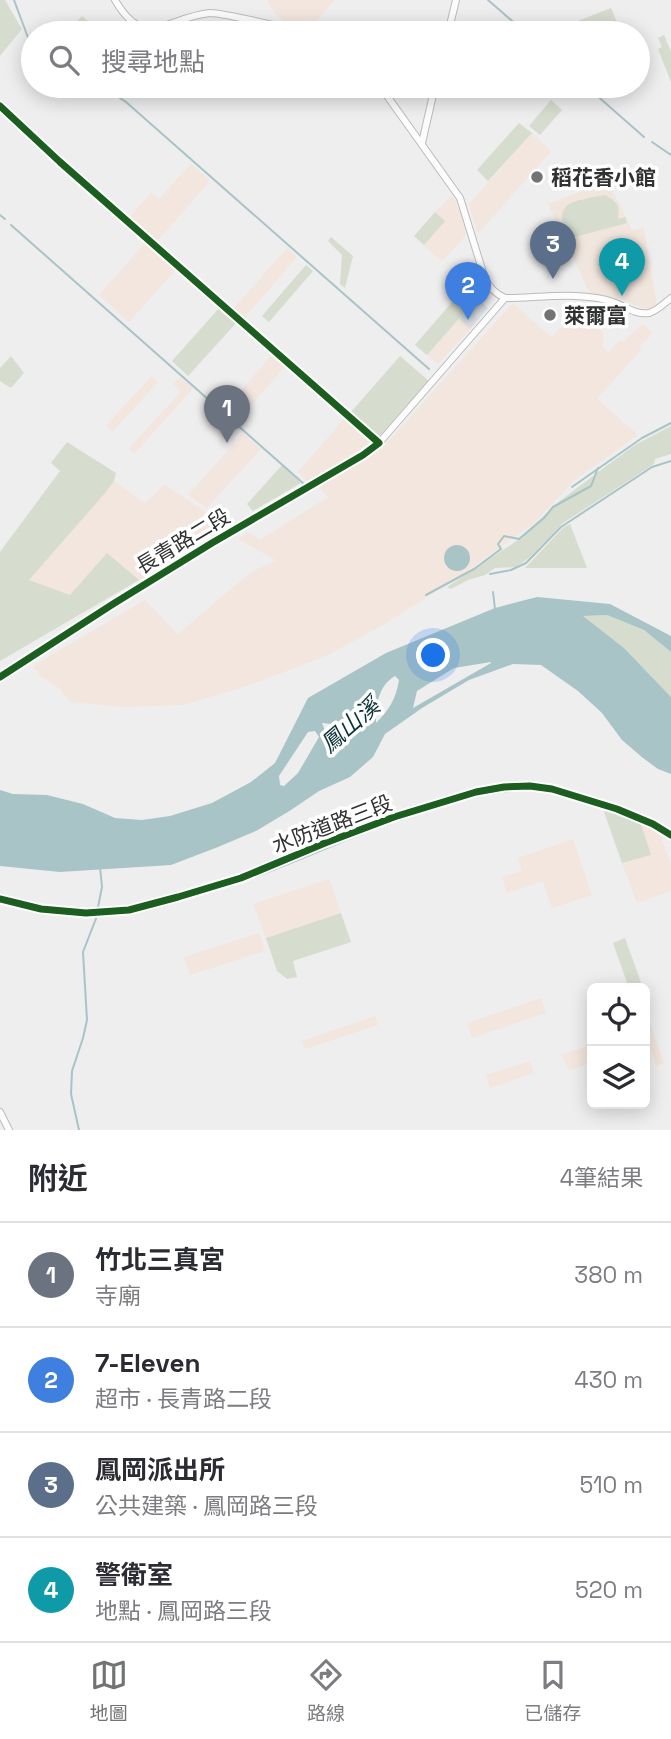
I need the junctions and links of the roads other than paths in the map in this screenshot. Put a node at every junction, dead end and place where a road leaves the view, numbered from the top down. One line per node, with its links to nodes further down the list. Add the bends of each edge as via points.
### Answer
1 (114, 0): 3 (street)
2 (456, 0): 6 (street)
3 (131, 21)
4 (178, 21): 5 (street, via 212,13)
5 (259, 21)
6 (451, 21)
7 (389, 98): 10 (street)
8 (432, 98): 9 (street)
9 (426, 121): 10 (street); 11 (street)
10 (408, 124): 11 (street)
11 (422, 143): 12 (street, via 463,203 488,286)
12 (505, 298): 13 (street, via 582,296 652,313); 14 (street, 長青路二段, via 379,443)
13 (671, 298)
14 (0, 677)
15 (671, 835): 16 (street, 水防道路三段, via 617,809 552,789 504,787 394,817 241,878 129,910 86,913)
16 (0, 899)
17 (0, 1112): 18 (street)
18 (9, 1130)

